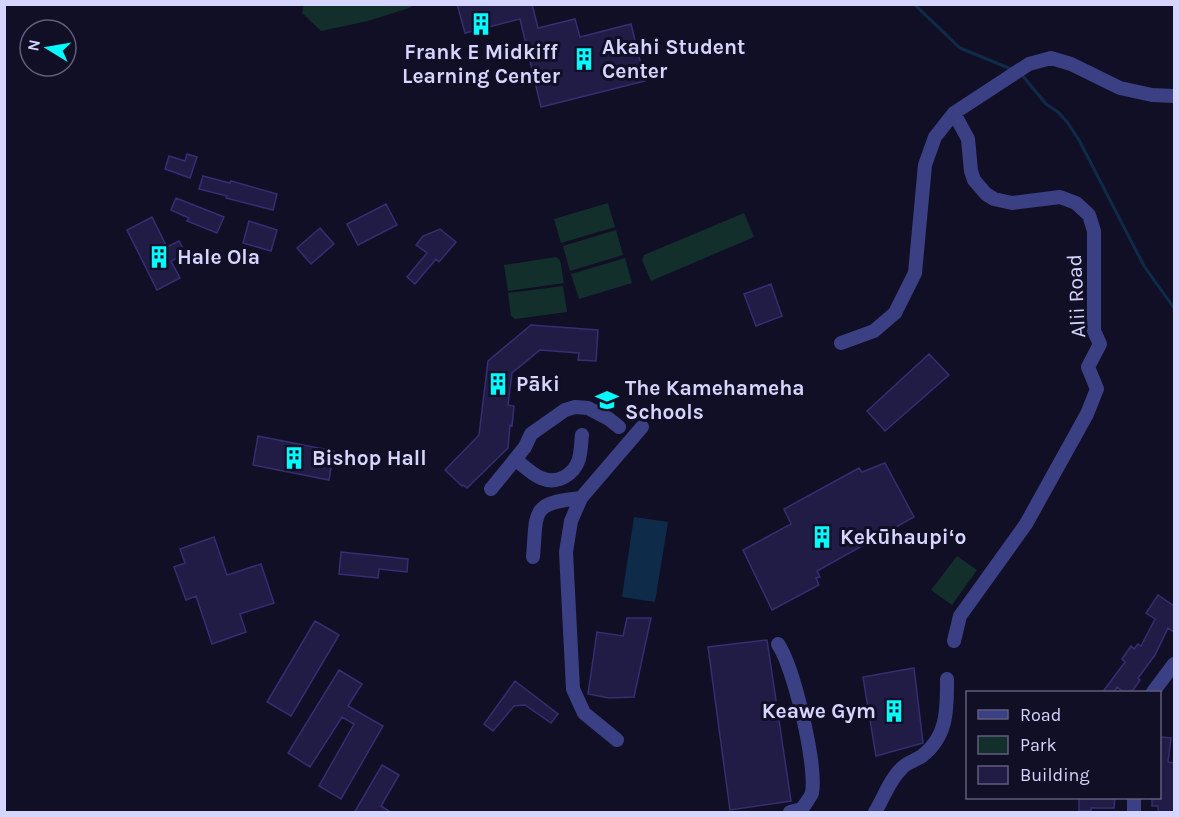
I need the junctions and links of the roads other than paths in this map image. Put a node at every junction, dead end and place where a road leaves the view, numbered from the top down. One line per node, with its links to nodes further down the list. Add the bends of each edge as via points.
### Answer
1 (1174, 96): 2 (street, via 1120,88 1051,58 1029,63)
2 (954, 113): 3 (street, via 935,137 925,165 915,273 895,313 874,331); 11 (street, Alii Road, via 968,139 974,180 986,194 1012,203 1060,197 1076,203 1089,215 1094,231 1094,331 1100,344 1088,367 1097,389 1092,404 1026,524 960,616)
3 (841, 343)
4 (619, 427): 8 (street, via 588,408 565,410 531,434)
5 (642, 427): 9 (street)
6 (582, 435): 7 (street, via 579,458 565,477 553,481 540,478)
7 (521, 464)
8 (491, 489)
9 (581, 498): 10 (street, via 556,501 540,510); 16 (street, via 571,521 566,552 573,689 584,713)
10 (533, 557)
11 (954, 641)
12 (778, 644): 17 (street, via 794,681 811,767 812,794 802,809)
13 (1174, 664): 15 (street)
14 (947, 679): 18 (street, via 946,721 938,739 897,773)
15 (1154, 691)
16 (617, 740)
17 (790, 813)
18 (875, 813)

